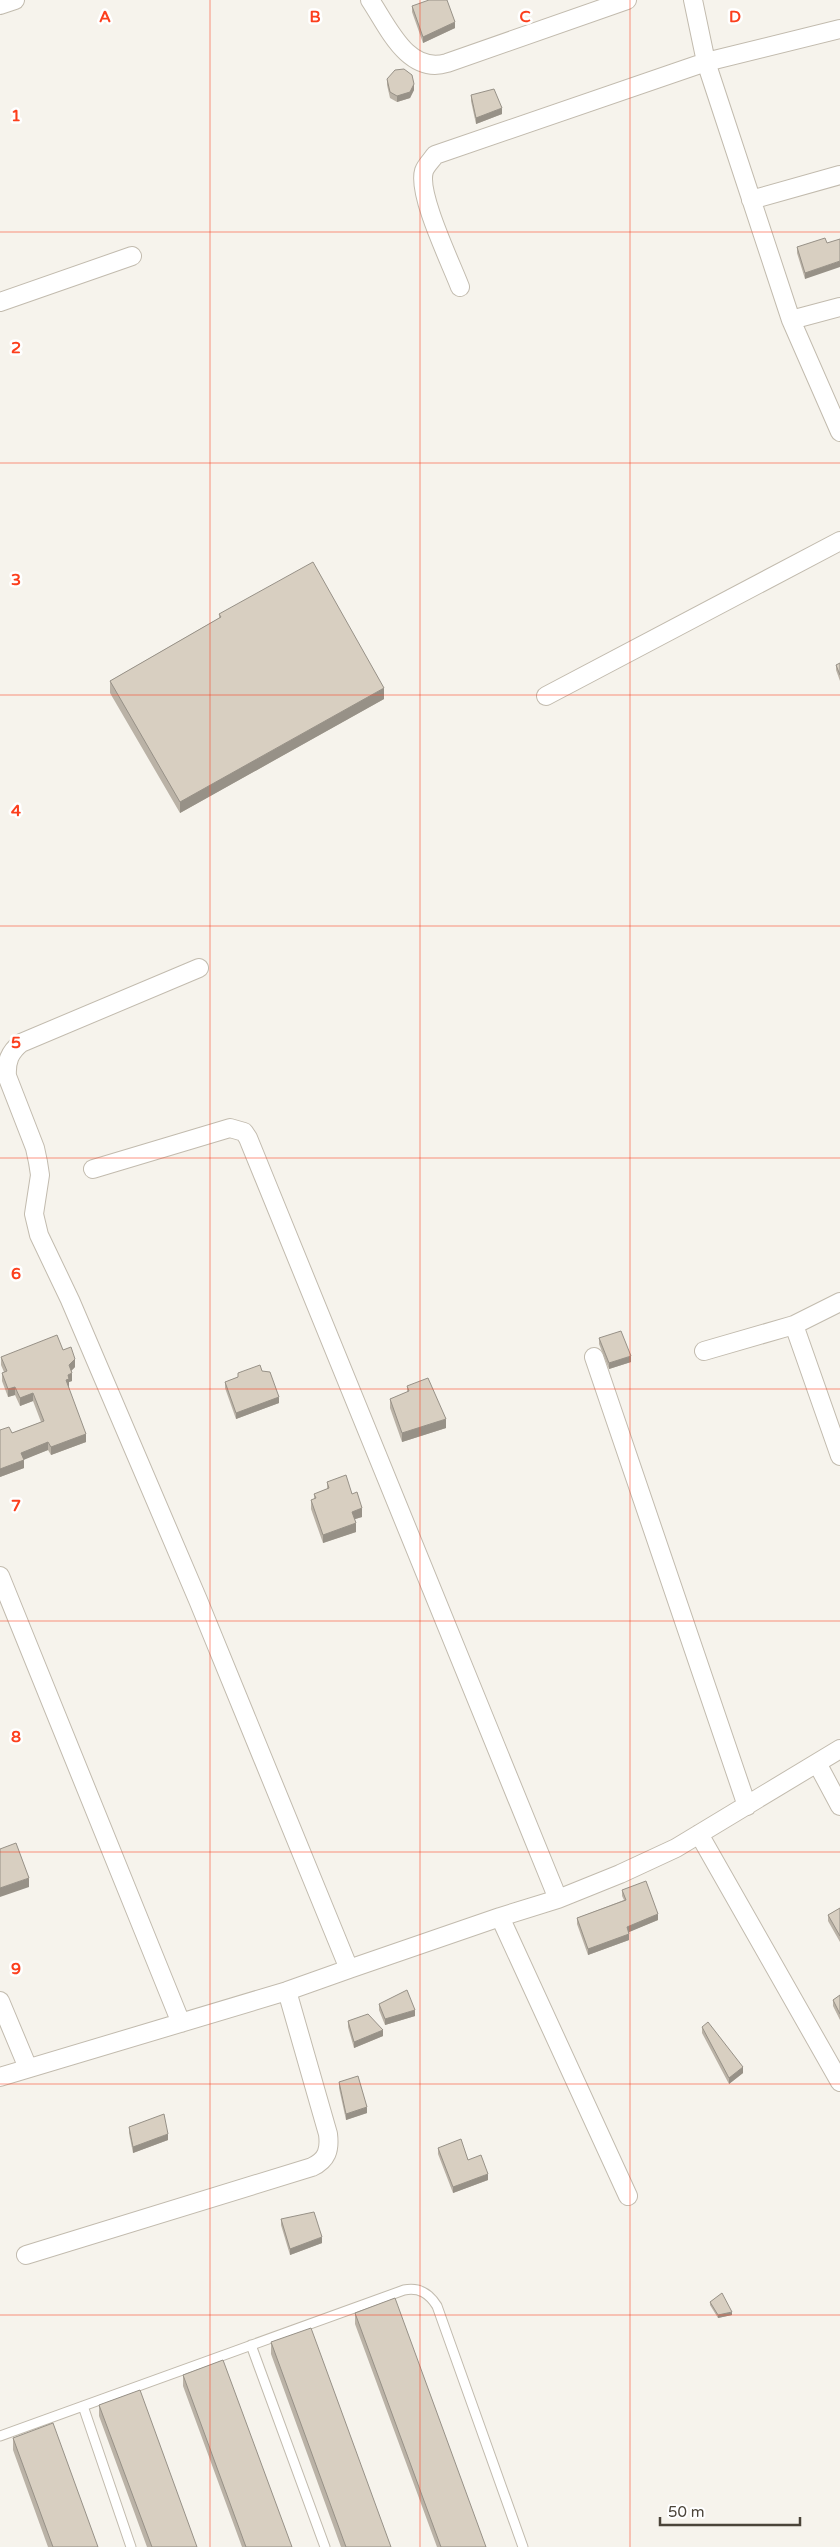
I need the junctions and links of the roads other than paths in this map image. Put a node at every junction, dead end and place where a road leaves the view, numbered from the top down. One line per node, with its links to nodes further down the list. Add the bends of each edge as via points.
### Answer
1 (15, 0): 5 (street)
2 (370, 0): 3 (street, via 407,54 430,66 447,63)
3 (627, 0)
4 (693, 0): 7 (street)
5 (0, 5)
6 (840, 29): 7 (street)
7 (706, 62): 9 (street); 11 (street, via 435,155 424,169 425,197)
8 (840, 175): 9 (street)
9 (752, 200): 14 (street)
10 (132, 256): 12 (street)
11 (460, 287)
12 (0, 302)
13 (840, 307): 14 (street)
14 (791, 320): 15 (street)
15 (840, 432)
16 (840, 541): 17 (street)
17 (546, 696)
18 (200, 968): 33 (street, via 21,1043 9,1056 7,1076 38,1162 40,1175 34,1214 39,1235 194,1591)
19 (93, 1169): 31 (street, via 230,1128 244,1132 248,1138)
20 (840, 1302): 21 (street)
21 (794, 1325): 22 (street); 24 (street)
22 (704, 1352)
23 (594, 1357): 28 (street)
24 (840, 1456)
25 (0, 1576): 36 (street)
26 (840, 1749): 27 (street)
27 (817, 1763): 28 (street); 29 (street)
28 (747, 1806): 30 (street)
29 (840, 1806)
30 (699, 1834): 31 (street, via 620,1874); 39 (street)
31 (558, 1899): 32 (street)
32 (500, 1916): 33 (street); 40 (street)
33 (349, 1970): 34 (street)
34 (286, 1991): 36 (street); 41 (street, via 328,2134 328,2151 321,2163)
35 (0, 2001): 37 (street)
36 (181, 2023): 37 (street)
37 (28, 2068): 38 (street)
38 (0, 2077)
39 (840, 2082)
40 (628, 2196)
41 (26, 2255)
42 (251, 2345): 43 (lane); 46 (lane); 47 (lane, via 404,2290 417,2289 429,2295 438,2306)
43 (83, 2406): 44 (lane); 45 (lane)
44 (0, 2436)
45 (131, 2547)
46 (324, 2547)
47 (522, 2547)

